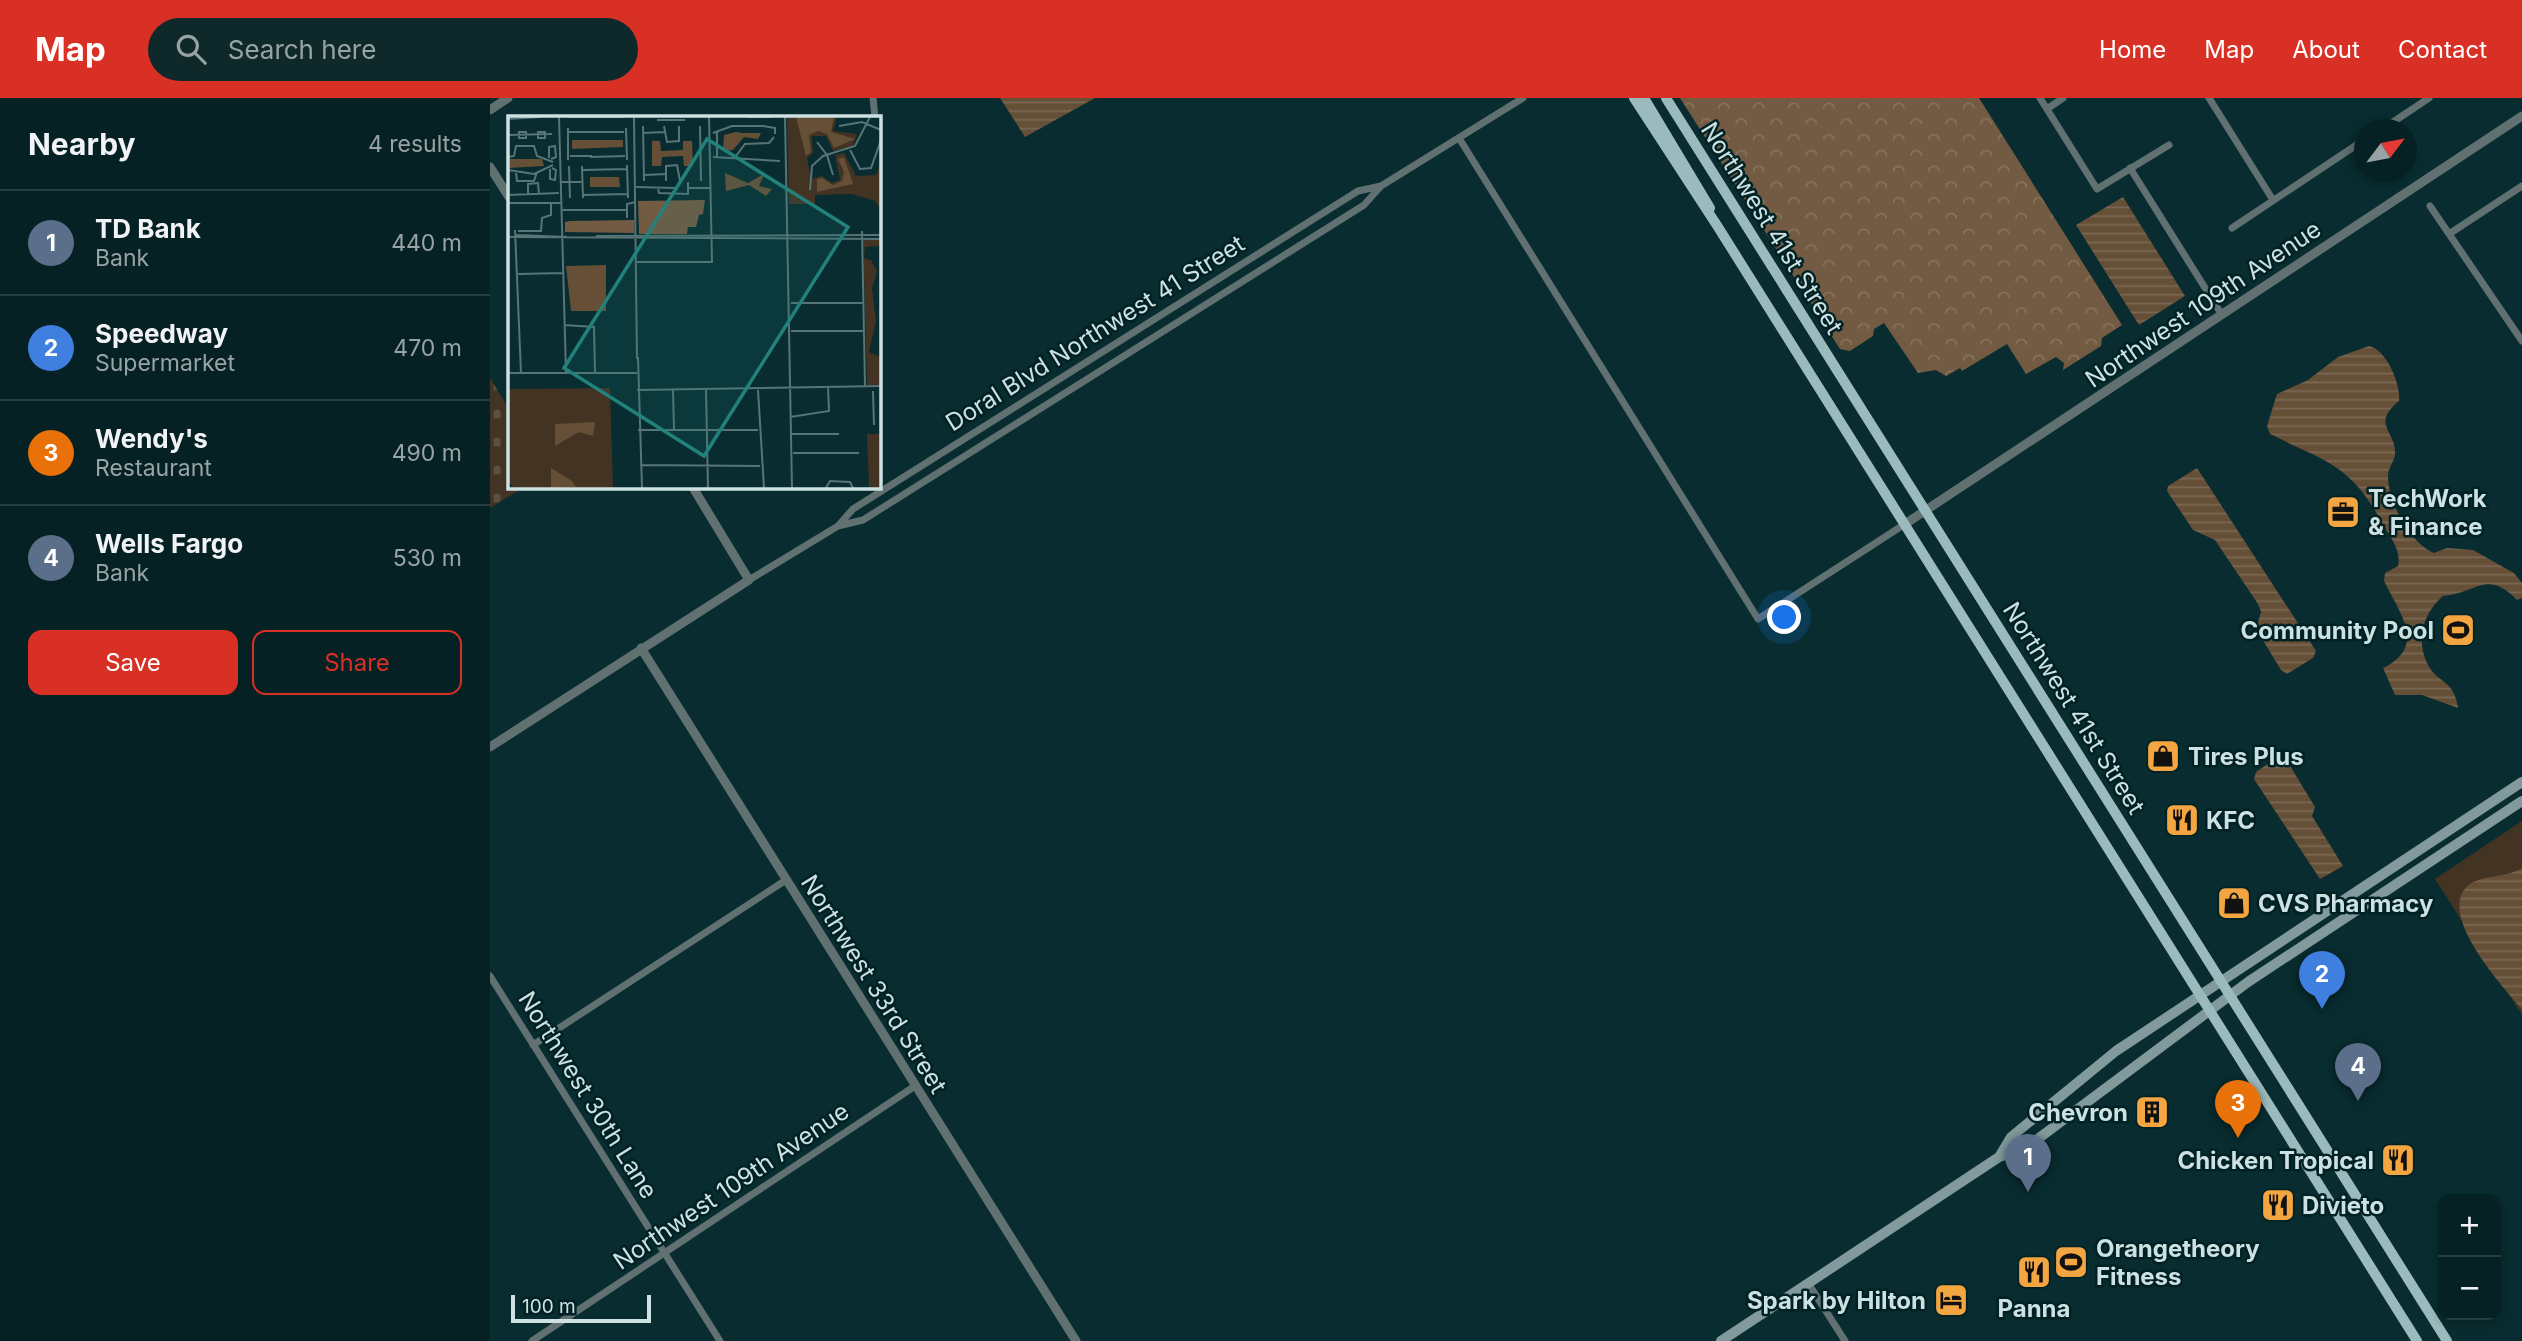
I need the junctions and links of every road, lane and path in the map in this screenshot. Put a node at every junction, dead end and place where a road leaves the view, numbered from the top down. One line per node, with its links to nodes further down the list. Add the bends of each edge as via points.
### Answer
1 (508, 98): 12 (street)
2 (873, 98): 13 (street)
3 (1523, 98): 16 (street, Doral Blvd Northwest 41 Street)
4 (1634, 98): 26 (main road, Northwest 41st Street)
5 (1644, 98): 26 (main road, Northwest 41st Street, via 1705,196)
6 (1666, 98): 32 (main road, Northwest 41st Street)
7 (2040, 98): 11 (street)
8 (2063, 98): 11 (street)
9 (2209, 98): 24 (street)
10 (2429, 98): 15 (street)
11 (2046, 109): 20 (street, via 2097,189)
12 (490, 110)
13 (875, 115)
14 (2522, 116): 29 (street, Northwest 109th Avenue)
15 (2398, 119)
16 (1459, 138): 21 (street, Doral Blvd Northwest 41 Street); 33 (street, via 1758,619)
17 (2169, 145): 20 (street)
18 (2354, 147): 24 (street)
19 (490, 167): 23 (street)
20 (2130, 168): 29 (street)
21 (1381, 186): 34 (street, Doral Blvd Northwest 41 Street, via 1358,191 1252,257 853,509); 34 (street, Doral Blvd Northwest 41 Street, via 1364,205 936,475 863,520)
22 (2522, 186): 28 (street)
23 (508, 195)
24 (2273, 200): 27 (street)
25 (2430, 206): 28 (street)
26 (1718, 227): 33 (main road, Northwest 41st Street)
27 (2232, 228)
28 (2449, 234): 30 (street)
29 (2222, 314): 32 (street, Northwest 109th Avenue)
30 (2522, 341)
31 (693, 488): 35 (street)
32 (1926, 511): 33 (street, Northwest 109th Avenue); 42 (main road, Northwest 41st Street)
33 (1905, 524): 43 (main road, Northwest 41st Street)
34 (838, 526): 35 (street, Doral Blvd Northwest 41 Street)
35 (749, 580): 36 (street)
36 (640, 648): 37 (street); 40 (street, Northwest 33rd Street)
37 (490, 747)
38 (2522, 782): 42 (main road)
39 (2522, 801): 44 (main road)
40 (786, 880): 46 (street); 47 (street, Northwest 33rd Street)
41 (490, 976): 46 (street, Northwest 30th Lane)
42 (2220, 979): 43 (main road); 44 (main road, Northwest 41st Street)
43 (2200, 994): 45 (main road, Northwest 41st Street); 48 (main road, via 2074,1083 2011,1137)
44 (2231, 995): 45 (main road); 57 (main road, Northwest 41st Street)
45 (2211, 1011): 48 (main road, via 2023,1150); 56 (main road, Northwest 41st Street)
46 (533, 1045): 49 (street, Northwest 30th Lane)
47 (915, 1086): 49 (street, Northwest 109th Avenue); 53 (street, Northwest 33rd Street)
48 (1999, 1157): 50 (main road)
49 (664, 1253): 51 (street, Northwest 109th Avenue); 52 (street, Northwest 30th Lane)
50 (1808, 1283): 54 (main road); 55 (street)
51 (533, 1341)
52 (720, 1341)
53 (1076, 1341)
54 (1721, 1341)
55 (1845, 1341)
56 (2417, 1341)
57 (2447, 1341)

